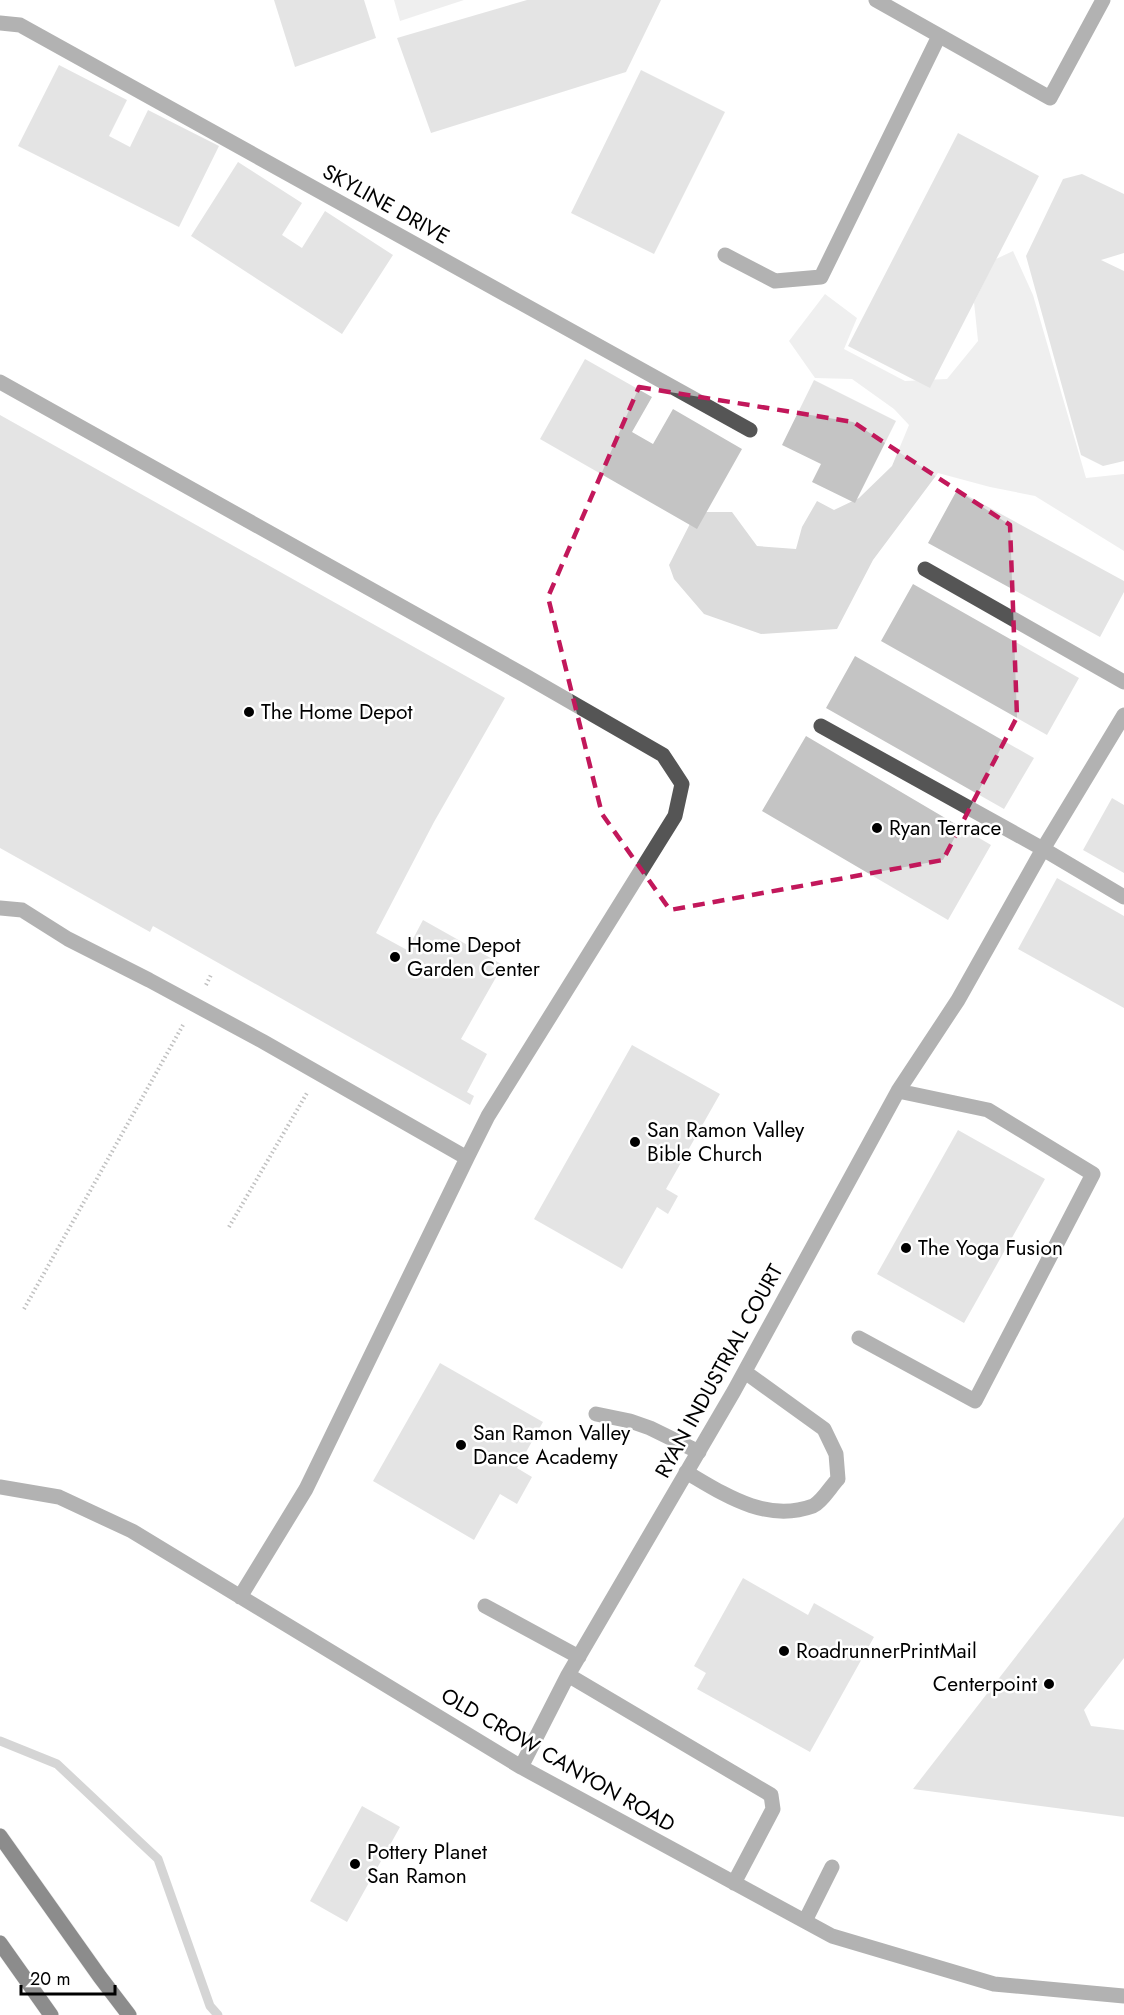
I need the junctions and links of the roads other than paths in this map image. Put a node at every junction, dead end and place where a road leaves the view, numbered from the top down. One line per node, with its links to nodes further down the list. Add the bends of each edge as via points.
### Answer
1 (876, 0): 4 (street)
2 (1103, 0): 4 (street, via 1050,98)
3 (0, 22): 7 (street, SKYLINE DRIVE, via 20,24)
4 (939, 36): 5 (street, via 821,277 775,280)
5 (725, 255)
6 (0, 382): 16 (street, via 663,755 681,784 675,816 488,1116)
7 (750, 430)
8 (925, 568): 9 (street)
9 (1124, 682)
10 (1124, 715): 12 (street)
11 (820, 726): 12 (street)
12 (1043, 849): 13 (street); 15 (street, RYAN INDUSTRIAL COURT, via 958,1000)
13 (1124, 897)
14 (0, 908): 16 (street, via 22,910)
15 (898, 1091): 17 (street, via 988,1110 1093,1174 975,1401); 18 (street, RYAN INDUSTRIAL COURT)
16 (467, 1158): 23 (street, via 306,1489)
17 (859, 1338)
18 (745, 1372): 20 (street, RYAN INDUSTRIAL COURT); 21 (street, via 824,1429 837,1454 838,1479 814,1505 776,1512 735,1501)
19 (596, 1414): 20 (street, via 650,1428)
20 (699, 1452): 21 (street, RYAN INDUSTRIAL COURT)
21 (686, 1472): 25 (street, RYAN INDUSTRIAL COURT)
22 (0, 1487): 23 (street, OLD CROW CANYON ROAD, via 59,1497 132,1531)
23 (240, 1597): 27 (street, OLD CROW CANYON ROAD)
24 (485, 1606): 25 (street)
25 (579, 1657): 26 (street, RYAN INDUSTRIAL COURT)
26 (568, 1675): 27 (street, RYAN INDUSTRIAL COURT); 30 (street, via 771,1795 773,1809)
27 (521, 1767): 30 (street, OLD CROW CANYON ROAD)
28 (0, 1836): 35 (main road)
29 (832, 1867): 31 (street)
30 (734, 1883): 31 (street, OLD CROW CANYON ROAD)
31 (805, 1921): 33 (street, OLD CROW CANYON ROAD, via 832,1936 994,1984)
32 (0, 1943): 34 (main road)
33 (1124, 1996)
34 (51, 2015)
35 (129, 2015)

